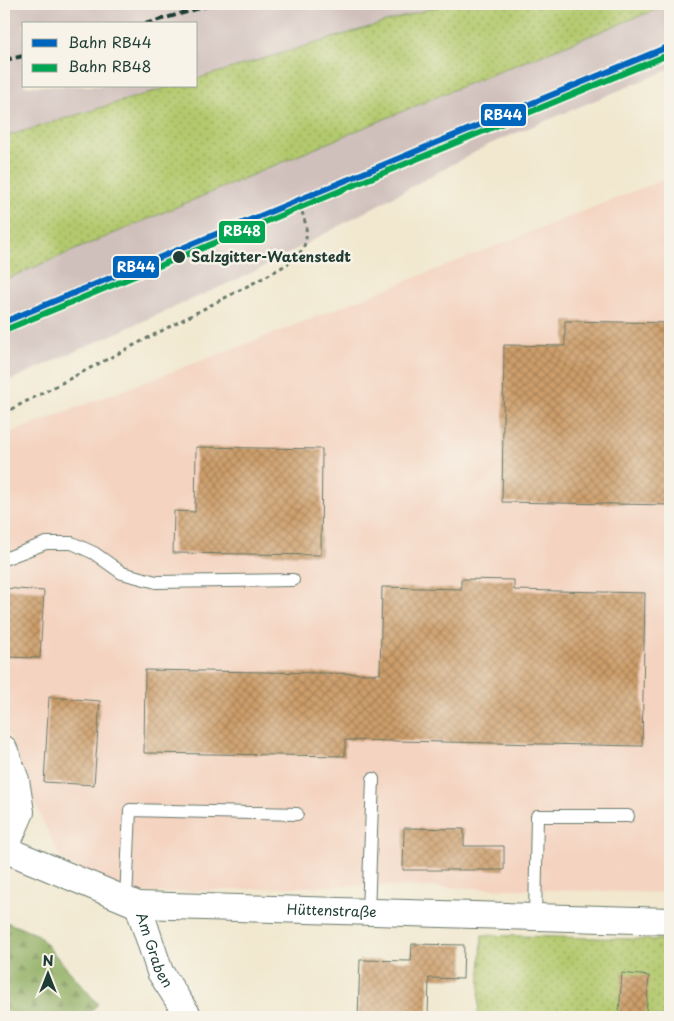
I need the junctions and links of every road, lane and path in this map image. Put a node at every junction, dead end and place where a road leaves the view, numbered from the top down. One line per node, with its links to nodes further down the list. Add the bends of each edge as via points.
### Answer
1 (302, 212): 2 (path, via 307,232 303,249 292,262)
2 (4, 413)
3 (4, 559): 4 (lane, via 46,543 72,543 94,553 122,573 156,582)
4 (293, 580)
5 (4, 749): 9 (street, Hüttenstraße, via 16,780 21,812)
6 (373, 779): 11 (lane)
7 (297, 814): 10 (lane, via 130,810)
8 (628, 816): 12 (lane, via 537,816)
9 (4, 849): 10 (street, Hüttenstraße)
10 (132, 903): 11 (street, Hüttenstraße); 14 (street, Am Graben, via 160,972)
11 (368, 912): 12 (street, Hüttenstraße)
12 (535, 917): 13 (street, Hüttenstraße)
13 (670, 922)
14 (189, 1017)

